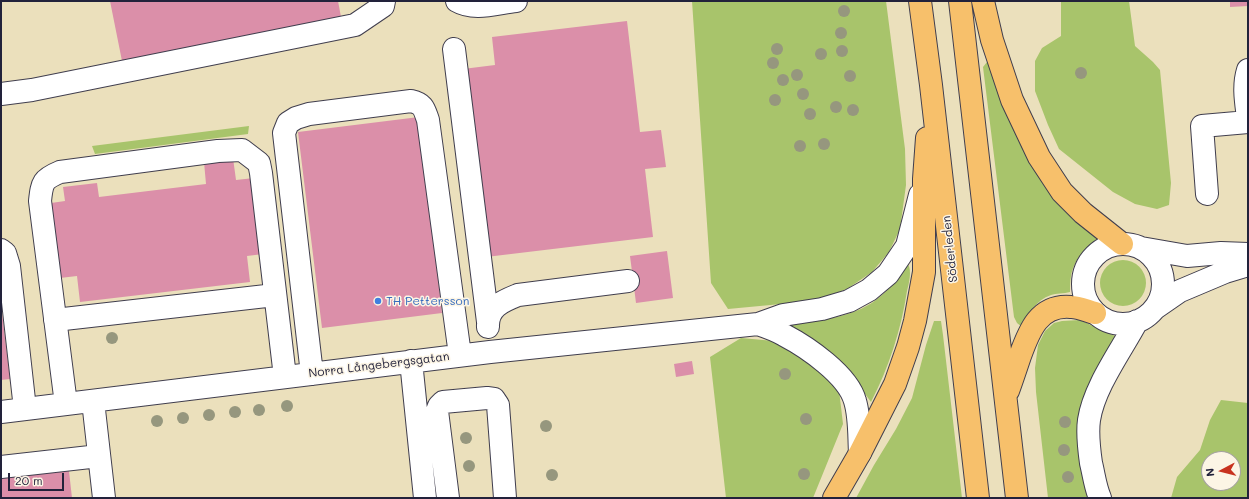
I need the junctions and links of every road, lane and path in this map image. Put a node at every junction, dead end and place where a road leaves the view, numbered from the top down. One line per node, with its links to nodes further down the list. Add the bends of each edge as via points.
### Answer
1 (384, 1): 10 (street, via 383,6 355,25 32,90)
2 (457, 1): 3 (street, via 475,6)
3 (516, 1)
4 (920, 1): 9 (highway, Söderleden)
5 (960, 1): 31 (highway)
6 (983, 1): 15 (highway, via 992,40 1012,100 1039,157 1062,192 1083,214)
7 (454, 50): 24 (street)
8 (1248, 70): 11 (street, via 1245,96)
9 (932, 85): 13 (highway); 44 (highway, Söderleden)
10 (1, 94)
11 (1248, 118)
12 (1248, 122): 14 (street, via 1202,126)
13 (924, 179): 25 (street, Norra Långebergsgatan, via 907,246 888,274 869,290 849,301 822,309 783,315); 36 (highway, via 924,272 915,321 895,384)
14 (1207, 194)
15 (1131, 246): 17 (street, via 1187,256); 21 (street, via 1110,246 1100,251 1091,259 1085,270 1082,281 1084,293); 22 (street, via 1148,254 1155,261 1162,278 1159,300)
16 (1, 250): 34 (street, via 9,266)
17 (1248, 254)
18 (1248, 265): 22 (street, via 1180,291)
19 (628, 281): 24 (street, via 518,295 501,302 492,310)
20 (275, 295): 23 (street); 23 (street, via 259,163 242,150 218,152 60,172 48,177 41,186 40,201); 30 (street)
21 (1095, 313): 22 (street, via 1119,324 1128,324); 31 (highway, via 1071,307 1045,312 1027,335)
22 (1145, 315): 46 (street, via 1106,374 1089,420 1088,444 1095,487)
23 (55, 320): 33 (street)
24 (488, 322): 26 (street)
25 (758, 324): 26 (street, Norra Långebergsgatan); 36 (street, Norra Långebergsgatan, via 783,334 816,354 849,388 855,400)
26 (490, 352): 27 (street, Norra Långebergsgatan)
27 (460, 355): 28 (street, Norra Långebergsgatan); 29 (street, via 428,120 424,108 419,103 411,101 310,114 288,123 284,133)
28 (411, 361): 29 (street, Norra Långebergsgatan); 40 (street)
29 (312, 374): 30 (street, Norra Långebergsgatan)
30 (285, 377): 32 (street, Norra Långebergsgatan)
31 (1006, 396): 45 (highway)
32 (93, 401): 33 (street, Norra Långebergsgatan); 37 (street)
33 (66, 404): 34 (street, Norra Långebergsgatan)
34 (26, 409): 35 (street, Norra Långebergsgatan)
35 (1, 412)
36 (860, 453): 43 (highway)
37 (99, 456): 38 (street); 39 (street)
38 (1, 467)
39 (104, 498)
40 (425, 498)
41 (448, 498): 42 (street, via 437,410 443,402 487,398 494,399 498,405)
42 (505, 498)
43 (834, 498)
44 (978, 498)
45 (1017, 498)
46 (1100, 498)

